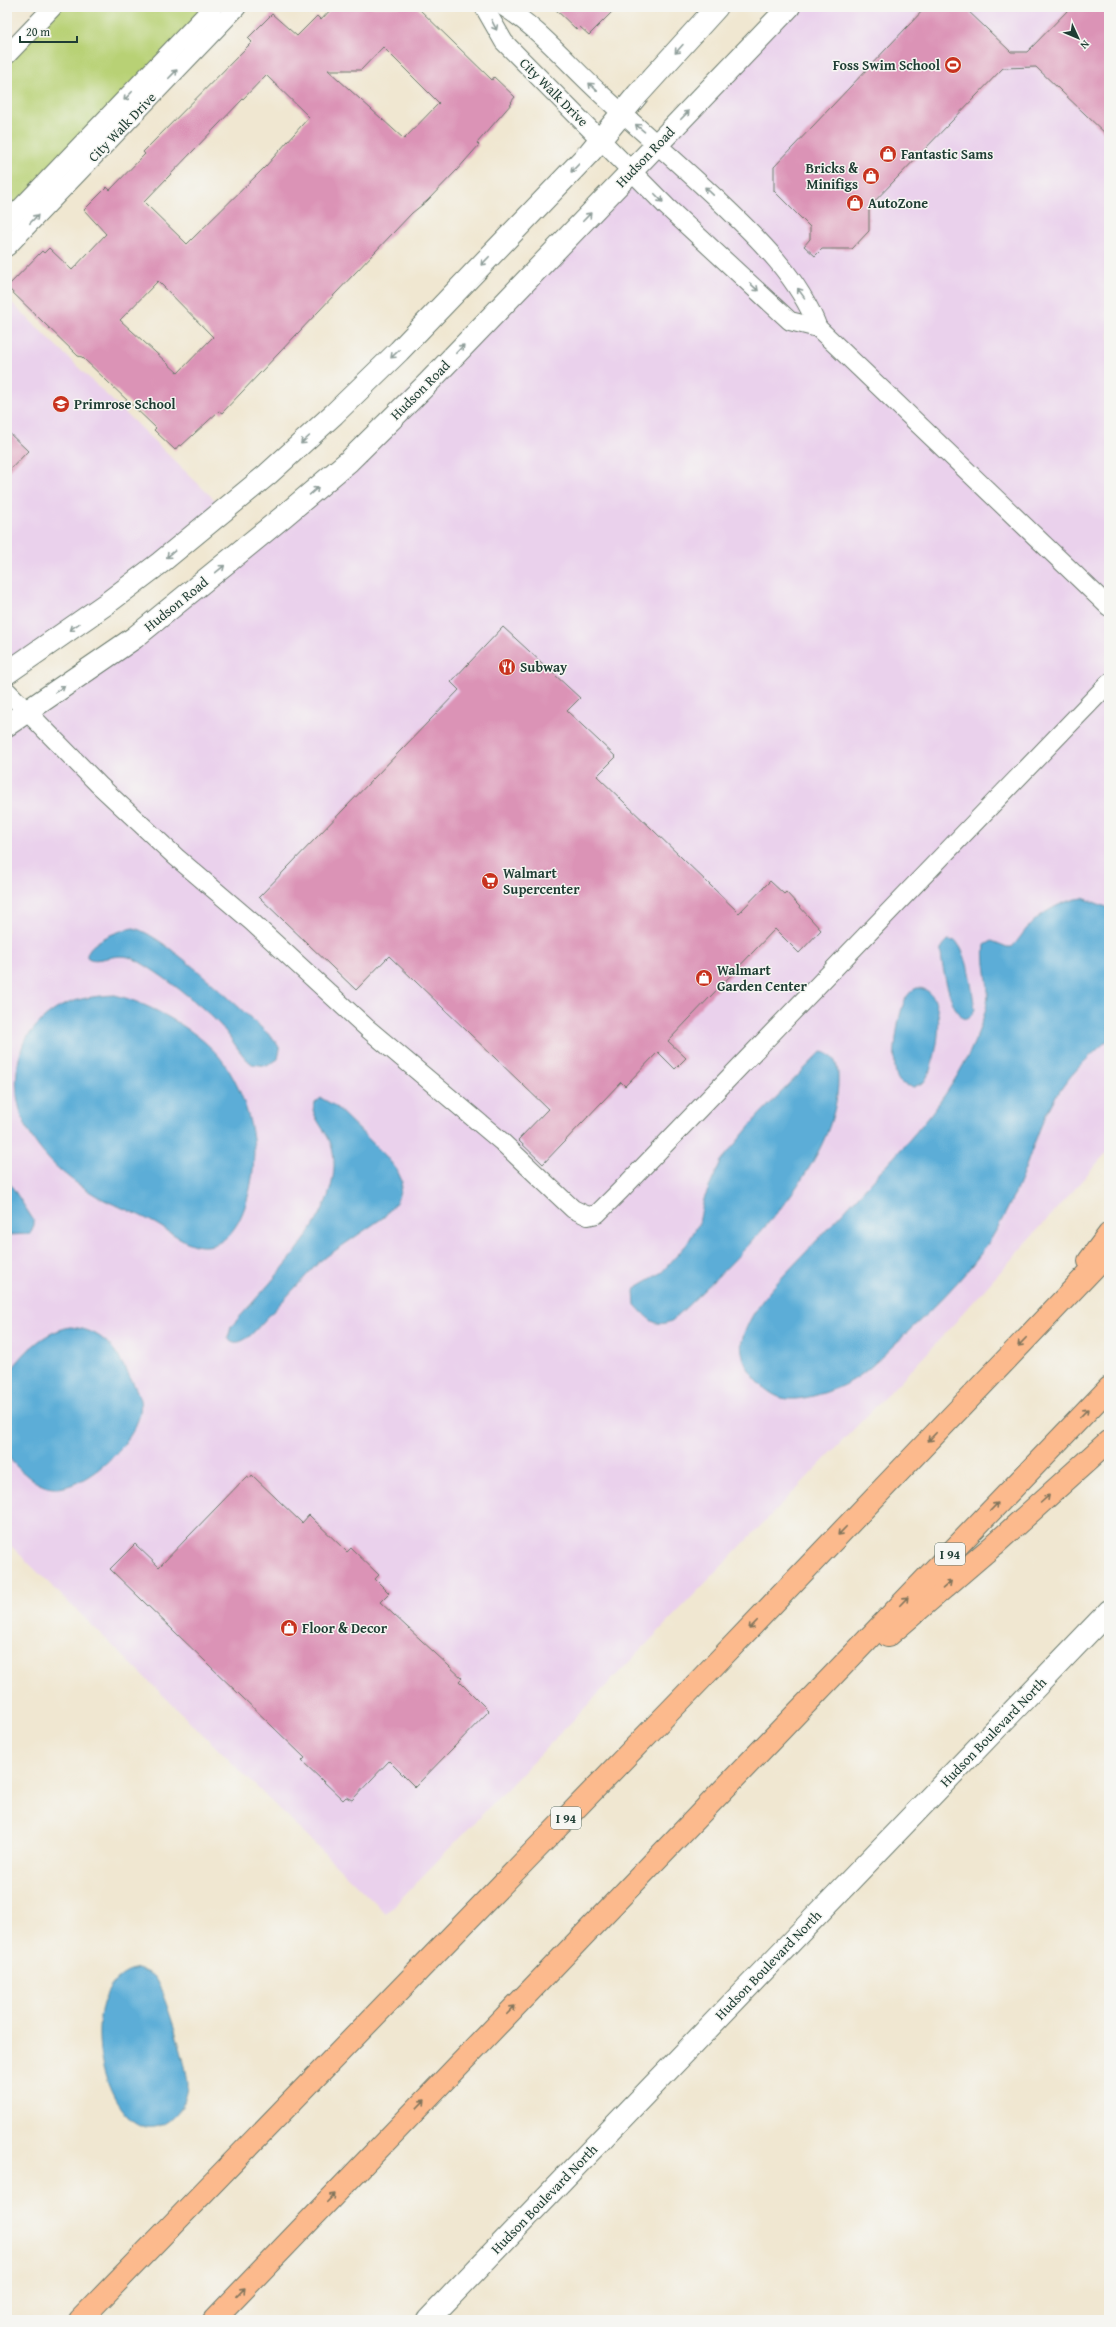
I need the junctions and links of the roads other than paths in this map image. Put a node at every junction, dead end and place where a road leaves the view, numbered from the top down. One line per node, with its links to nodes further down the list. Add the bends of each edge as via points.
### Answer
1 (53, 7): 8 (street)
2 (213, 7): 13 (street, City Walk Drive, one-way to 13)
3 (237, 7): 14 (street, City Walk Drive, one-way to 3)
4 (484, 7): 10 (street, City Walk Drive, one-way to 10, via 501,40)
5 (504, 7): 9 (street, one-way to 5, via 522,19)
6 (717, 7): 9 (street, one-way to 9)
7 (789, 7): 11 (street, Hudson Road, one-way to 7)
8 (7, 55)
9 (622, 113): 10 (street); 11 (street, one-way to 9)
10 (601, 139): 12 (street, City Walk Drive); 17 (street, one-way to 17, via 399,351 308,438 160,563)
11 (658, 143): 12 (street, Hudson Road); 15 (street, one-way to 11, via 809,304 775,258)
12 (632, 170): 15 (street, City Walk Drive, one-way to 15, via 790,321); 20 (street, Hudson Road, one-way to 12, via 134,638 349,461 427,384)
13 (7, 222)
14 (7, 247)
15 (818, 328): 16 (street)
16 (1109, 607)
17 (7, 673)
18 (1109, 683): 20 (street, via 620,1191 597,1214 588,1216 573,1209 500,1141 362,1024 252,922 170,852 99,786)
19 (7, 691): 20 (street)
20 (28, 711): 21 (street, Hudson Road)
21 (7, 725)
22 (1109, 1234): 24 (highway)
23 (1109, 1252): 24 (highway, I 94)
24 (1049, 1314): 29 (highway, I 94, one-way to 29, via 701,1679)
25 (1109, 1388): 28 (highway, I 94, one-way to 25)
26 (1109, 1441): 28 (highway, one-way to 26)
27 (1109, 1611): 31 (street, Hudson Boulevard North)
28 (790, 1720): 30 (highway, I 94, one-way to 28)
29 (80, 2320)
30 (214, 2320)
31 (428, 2320)

